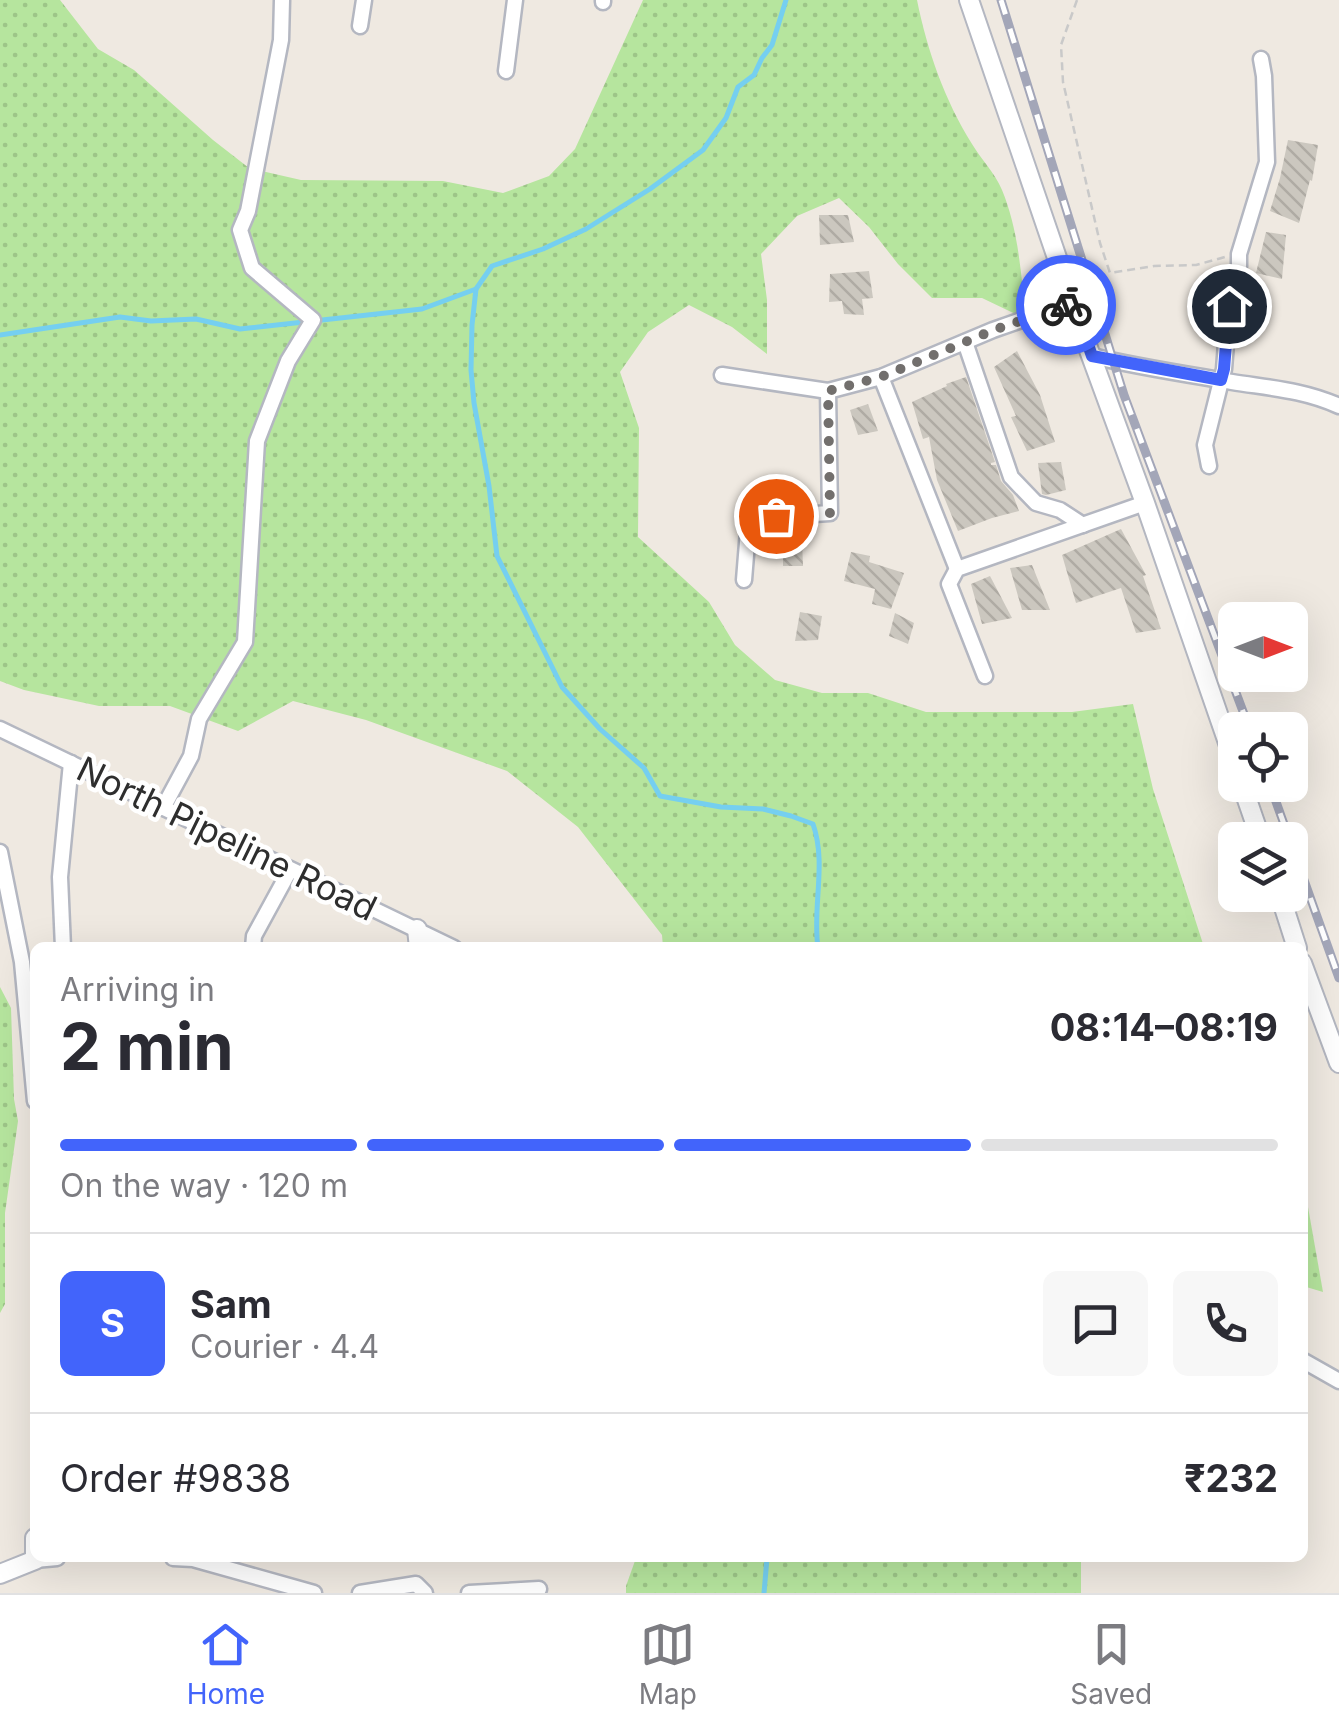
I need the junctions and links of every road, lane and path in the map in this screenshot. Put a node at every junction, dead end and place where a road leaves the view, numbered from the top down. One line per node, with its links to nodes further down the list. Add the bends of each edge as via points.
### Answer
1 (282, 0): 27 (street, via 282,40 240,230 252,268 313,320 288,361 257,441 245,642 199,718 191,756)
2 (364, 0): 6 (street)
3 (515, 0): 8 (street)
4 (969, 0): 10 (street)
5 (1077, 0): 9 (path, via 1061,45 1063,82 1110,274)
6 (360, 26)
7 (1261, 59): 9 (street, via 1268,162)
8 (506, 71)
9 (1238, 254): 15 (street)
10 (1073, 302): 11 (street); 12 (street)
11 (965, 342): 14 (street); 20 (street, via 1011,477 1036,503)
12 (1092, 356): 15 (street); 19 (street)
13 (722, 376): 16 (street)
14 (881, 377): 16 (street); 21 (street)
15 (1221, 380): 17 (street, via 1312,394); 18 (street, via 1205,445)
16 (828, 391): 22 (street, via 830,513 749,518)
17 (1339, 406)
18 (1209, 466)
19 (1146, 503): 20 (street); 24 (street)
20 (1083, 525): 21 (street)
21 (957, 569): 23 (street, via 950,584)
22 (744, 580)
23 (984, 676)
24 (1218, 713)
25 (0, 729): 26 (street, North Pipeline Road)
26 (72, 763): 27 (street, North Pipeline Road); 32 (street, via 60,877)
27 (163, 808): 29 (street, North Pipeline Road)
28 (0, 852): 36 (street, via 22,962)
29 (290, 870): 31 (street, North Pipeline Road); 33 (street)
30 (1285, 912): 34 (street)
31 (418, 938)
32 (63, 942)
33 (254, 942)
34 (1295, 942)
35 (1308, 979): 37 (street)
36 (30, 1047)
37 (1339, 1063)
38 (1308, 1363): 39 (street)
39 (1339, 1381)
40 (30, 1562): 42 (street)
41 (202, 1562): 43 (street)
42 (0, 1574)
43 (288, 1589): 45 (street)
44 (538, 1589): 48 (street)
45 (314, 1593)
46 (360, 1593): 47 (street, via 416,1584)
47 (425, 1593)
48 (469, 1593)

